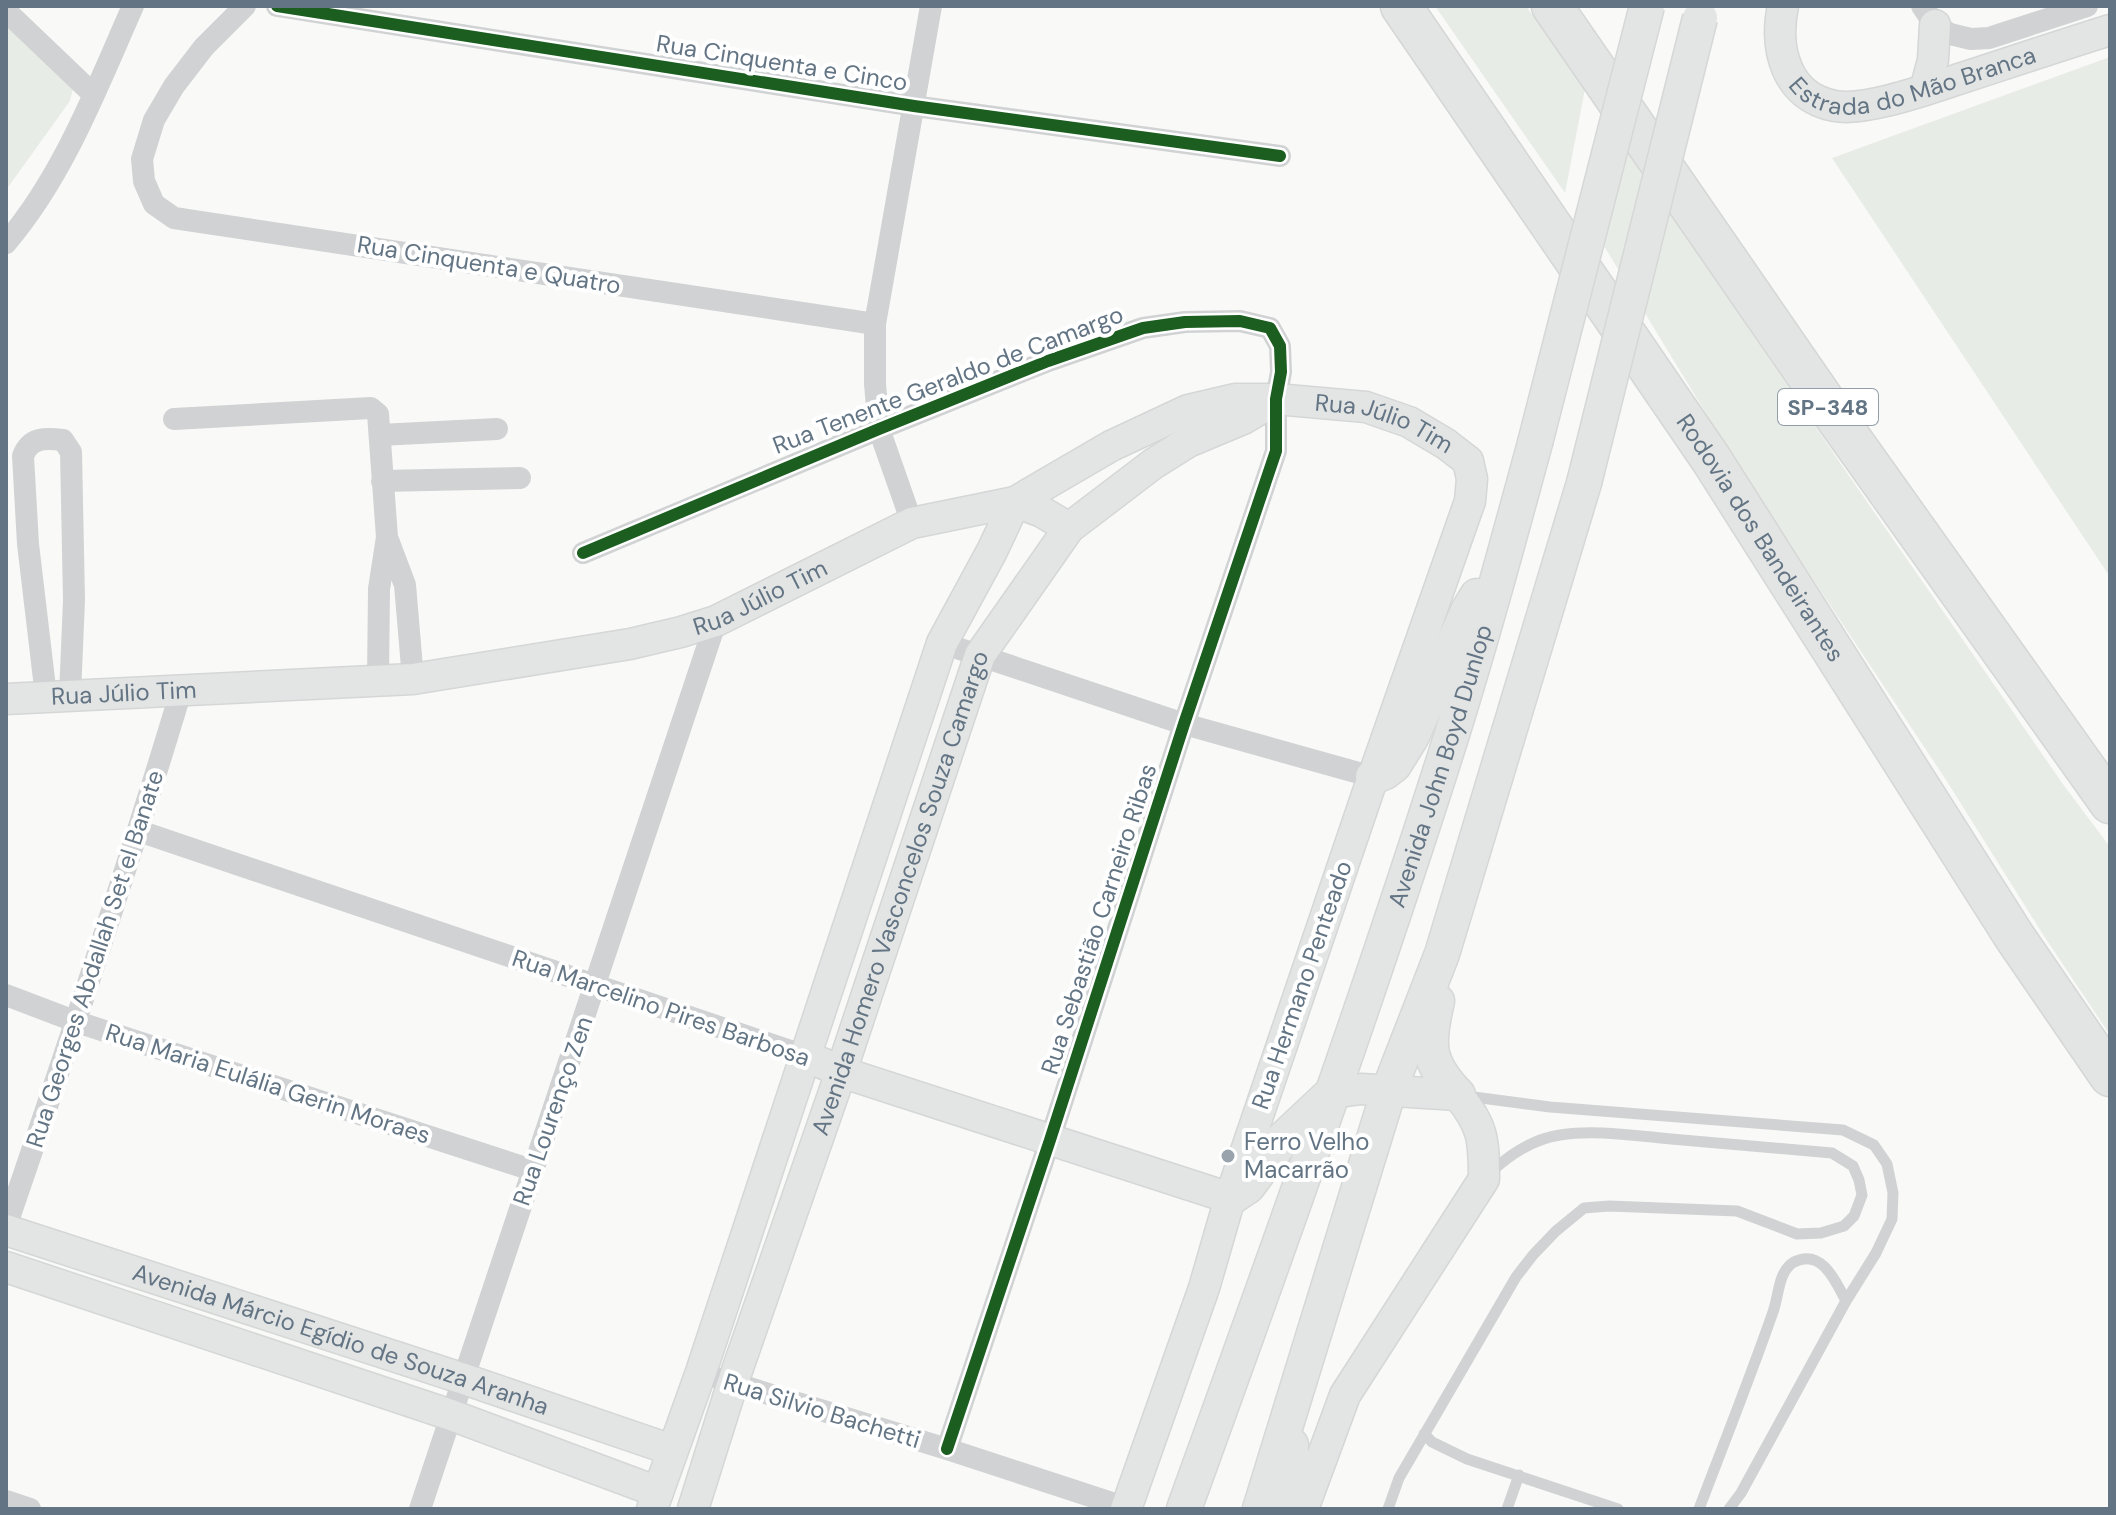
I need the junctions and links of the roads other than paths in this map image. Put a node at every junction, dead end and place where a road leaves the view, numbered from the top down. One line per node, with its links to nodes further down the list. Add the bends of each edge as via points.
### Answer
1 (133, 6): 15 (street)
2 (245, 6): 19 (street, Rua Cinquenta e Quatro, via 204,47 154,120 142,159 144,181 154,204 174,218)
3 (277, 6): 16 (street, Rua Cinquenta e Cinco)
4 (931, 6): 16 (street)
5 (1401, 6): 52 (highway, Rodovia dos Bandeirantes, via 1711,459 2014,936)
6 (1552, 6): 44 (highway, SP-348)
7 (1647, 6): 33 (main road, Avenida John Boyd Dunlop, bridge)
8 (1783, 6): 14 (main road, Estrada do Mão Branca, via 1779,26 1785,65 1817,101 1856,106)
9 (2087, 6): 12 (street, via 1989,38 1950,34)
10 (6, 11): 15 (street)
11 (1701, 12): 46 (main road, bridge, via 1584,483)
12 (1928, 15): 14 (main road, via 1933,60)
13 (2110, 30): 14 (main road, Estrada do Mão Branca)
14 (1925, 90)
15 (94, 95): 18 (street, via 43,193)
16 (914, 106): 17 (street, Rua Cinquenta e Cinco); 19 (street)
17 (1280, 156)
18 (6, 243)
19 (875, 324): 23 (street)
20 (1276, 399): 23 (street, Rua Tenente Geraldo de Camargo, via 1280,346 1270,328 1240,321 1185,322 1143,328 1048,361); 25 (main road, Rua Júlio Tim, via 1366,407 1409,422); 28 (main road, Rua Júlio Tim, via 1235,399 1188,410 1111,446); 30 (main road, Avenida Homero Vasconcelos Souza Camargo, via 1188,442); 42 (street, Rua Sebastião Carneiro Ribas, via 1276,451)
21 (174, 419): 24 (street, via 371,408 378,414)
22 (497, 429): 24 (street)
23 (879, 429): 29 (street); 32 (street, Rua Tenente Geraldo de Camargo)
24 (380, 435): 27 (street)
25 (1468, 461): 43 (main road, Rua Hermano Penteado, via 1470,501)
26 (520, 478): 27 (street)
27 (382, 481): 31 (street)
28 (1015, 502): 29 (main road, Rua Júlio Tim); 30 (main road); 35 (main road, Avenida Homero Vasconcelos Souza Camargo)
29 (912, 523): 34 (main road, Rua Júlio Tim)
30 (1069, 528): 36 (main road, Avenida Homero Vasconcelos Souza Camargo)
31 (387, 537): 37 (street, via 405,585); 38 (street, via 379,589)
32 (583, 553)
33 (1500, 573): 43 (main road, via 1468,611 1394,765); 54 (main road, Avenida John Boyd Dunlop, via 1448,749)
34 (716, 621): 37 (main road, Rua Júlio Tim, via 630,644); 47 (street, Rua Lourenço Zen)
35 (942, 643): 36 (street); 50 (main road, Avenida Homero Vasconcelos Souza Camargo)
36 (980, 655): 42 (street); 51 (main road, Avenida Homero Vasconcelos Souza Camargo)
37 (413, 679): 38 (main road, Rua Júlio Tim)
38 (378, 680): 39 (main road, Rua Júlio Tim)
39 (181, 691): 40 (main road, Rua Júlio Tim); 45 (street, Rua Georges Abdallah Set el Banate)
40 (58, 696): 40 (street, via 74,600 71,452 63,440 49,438 33,440 23,456 28,544); 41 (main road, Rua Júlio Tim)
41 (6, 699)
42 (1184, 724): 43 (street); 56 (street, Rua Sebastião Carneiro Ribas)
43 (1373, 777): 59 (main road, Rua Hermano Penteado)
44 (2110, 803)
45 (139, 831): 47 (street, Rua Marcelino Pires Barbosa); 49 (street, Rua Georges Abdallah Set el Banate)
46 (1442, 954): 53 (main road); 55 (main road, via 1430,1042 1438,1072)
47 (596, 985): 50 (street, Rua Marcelino Pires Barbosa); 57 (street, Rua Lourenço Zen)
48 (6, 995): 49 (street, Rua Maria Eulália Gerin Moraes)
49 (77, 1022): 57 (street, Rua Maria Eulália Gerin Moraes); 60 (street, Rua Georges Abdallah Set el Banate)
50 (805, 1056): 51 (main road, Rua Marcelino Pires Barbosa); 63 (main road, Avenida Homero Vasconcelos Souza Camargo)
51 (841, 1072): 56 (main road, Rua Marcelino Pires Barbosa); 65 (main road, Avenida Homero Vasconcelos Souza Camargo)
52 (2110, 1076)
53 (1389, 1090): 54 (main road); 55 (main road); 66 (main road)
54 (1332, 1093): 59 (main road, via 1282,1140 1248,1186); 78 (main road, Avenida John Boyd Dunlop)
55 (1458, 1095): 58 (main road, via 1483,1138); 62 (lane, via 1843,1130 1874,1145 1887,1164 1892,1219)
56 (1050, 1140): 59 (main road, Rua Marcelino Pires Barbosa); 69 (street, Rua Sebastião Carneiro Ribas)
57 (532, 1170): 64 (street, Rua Lourenço Zen)
58 (1484, 1179): 68 (lane, via 1527,1146 1558,1135 1594,1133 1832,1153 1853,1166 1862,1195 1844,1226 1821,1233 1797,1234 1737,1211 1584,1208 1516,1277); 81 (main road, via 1345,1395)
59 (1230, 1198): 74 (main road, Rua Hermano Penteado)
60 (6, 1228): 64 (main road, Avenida Márcio Egídio de Souza Aranha)
61 (6, 1267): 67 (main road, Avenida Márcio Egídio de Souza Aranha)
62 (1846, 1301): 85 (lane, via 1832,1272 1821,1263 1805,1259 1784,1272); 86 (lane)
63 (701, 1372): 65 (street, Rua Silvio Bachetti); 70 (main road, Avenida Homero Vasconcelos Souza Camargo)
64 (464, 1379): 67 (street, Rua Lourenço Zen); 70 (main road, Avenida Márcio Egídio de Souza Aranha)
65 (732, 1385): 69 (street, Rua Silvio Bachetti); 77 (main road, Avenida Homero Vasconcelos Souza Camargo)
66 (1291, 1409): 79 (main road); 80 (main road)
67 (451, 1415): 72 (main road, Avenida Márcio Egídio de Souza Aranha); 76 (street, Rua Lourenço Zen)
68 (1424, 1434): 71 (lane, via 1467,1459); 82 (lane)
69 (947, 1449): 74 (street, Rua Silvio Bachetti)
70 (672, 1450): 72 (main road, Avenida Homero Vasconcelos Souza Camargo)
71 (1519, 1475): 83 (lane); 84 (lane)
72 (655, 1500)
73 (6, 1501): 75 (street)
74 (1126, 1508)
75 (30, 1509)
76 (420, 1509)
77 (693, 1509)
78 (1184, 1509)
79 (1260, 1509)
80 (1290, 1509)
81 (1303, 1509)
82 (1388, 1509)
83 (1507, 1509)
84 (1618, 1509)
85 (1699, 1509)
86 (1729, 1509)

